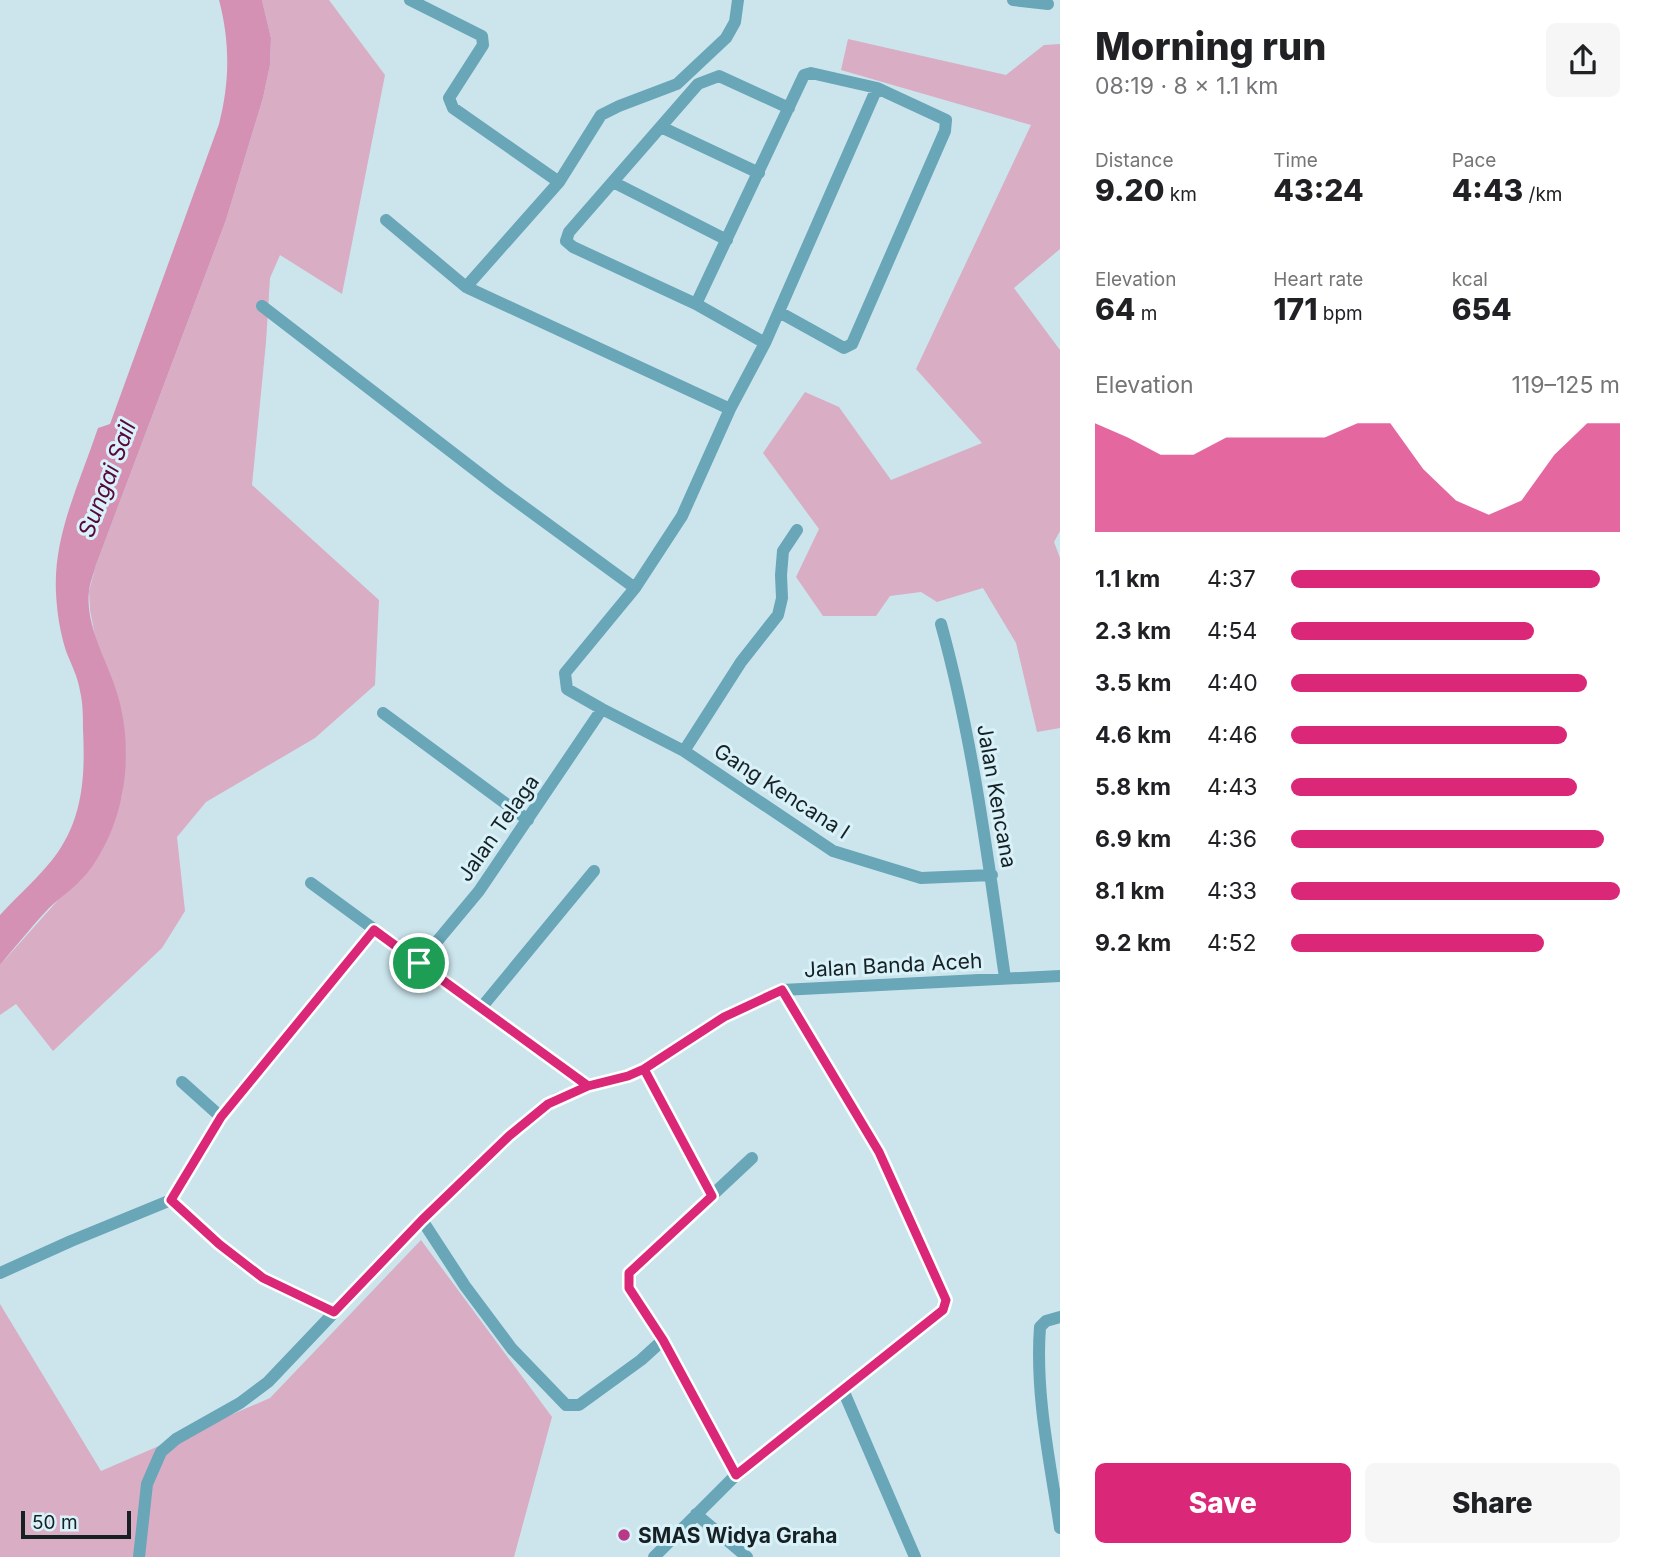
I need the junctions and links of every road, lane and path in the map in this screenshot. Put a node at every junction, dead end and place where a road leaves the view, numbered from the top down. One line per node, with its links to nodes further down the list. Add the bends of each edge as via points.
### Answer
1 (411, 0): 9 (street, via 482,36 483,45 449,98 453,108)
2 (738, 0): 9 (street, via 735,22 726,38 677,84 601,115)
3 (1013, 0): 4 (street)
4 (1048, 4)
5 (877, 88): 6 (street, via 811,73 800,80); 16 (street); 16 (street, via 946,120 940,143 852,344 844,348)
6 (789, 108): 7 (street, via 719,76 698,84); 8 (street)
7 (661, 127): 8 (street); 10 (street)
8 (759, 173): 12 (street)
9 (559, 182): 13 (street)
10 (613, 182): 12 (street); 14 (street, via 566,241)
11 (386, 220): 13 (street)
12 (727, 240): 14 (street)
13 (467, 287): 18 (street)
14 (696, 304): 17 (street)
15 (262, 306): 20 (street)
16 (779, 312): 17 (street)
17 (765, 343): 18 (street)
18 (730, 409): 20 (street, via 682,516)
19 (797, 530): 24 (street, via 783,551 778,615 741,662)
20 (635, 588): 22 (street, Gang Kencana I, via 565,673 568,689)
21 (941, 624): 27 (street, Jalan Kencana, via 969,738)
22 (602, 709): 24 (street, Gang Kencana I); 25 (street, Jalan Telaga)
23 (383, 713): 25 (street)
24 (684, 751): 27 (street, Gang Kencana I, via 833,851 921,878)
25 (528, 820): 30 (street, Jalan Telaga, via 479,891)
26 (594, 871): 34 (street)
27 (992, 875): 32 (street, Jalan Kencana)
28 (311, 883): 29 (street)
29 (374, 930): 30 (street); 38 (path)
30 (419, 963): 34 (street)
31 (1060, 976): 32 (street, Jalan Banda Aceh)
32 (1005, 978): 33 (street, Jalan Banda Aceh)
33 (782, 990): 35 (street, Jalan Banda Aceh, via 724,1017); 47 (street, via 879,1152 946,1300 943,1310)
34 (481, 1007): 37 (street)
35 (644, 1069): 37 (street, Jalan Banda Aceh); 40 (path)
36 (182, 1082): 38 (street)
37 (588, 1086): 42 (street, Jalan Banda Aceh, via 548,1104)
38 (221, 1117): 41 (street)
39 (752, 1158): 40 (street)
40 (712, 1196): 46 (street, via 629,1273 629,1288)
41 (171, 1200): 43 (street); 44 (street, via 263,1278)
42 (422, 1220): 44 (street, Jalan Banda Aceh); 46 (street, via 512,1349 566,1405 579,1405)
43 (0, 1273)
44 (334, 1312): 51 (street, Jalan Banda Aceh, via 268,1382 161,1452 147,1484)
45 (1060, 1317): 50 (street, via 1040,1327 1038,1349)
46 (663, 1340): 48 (street)
47 (843, 1390): 48 (street); 54 (street)
48 (736, 1475): 49 (street)
49 (696, 1514): 52 (street); 53 (street)
50 (1060, 1528)
51 (139, 1557)
52 (654, 1557)
53 (747, 1557)
54 (915, 1557)

